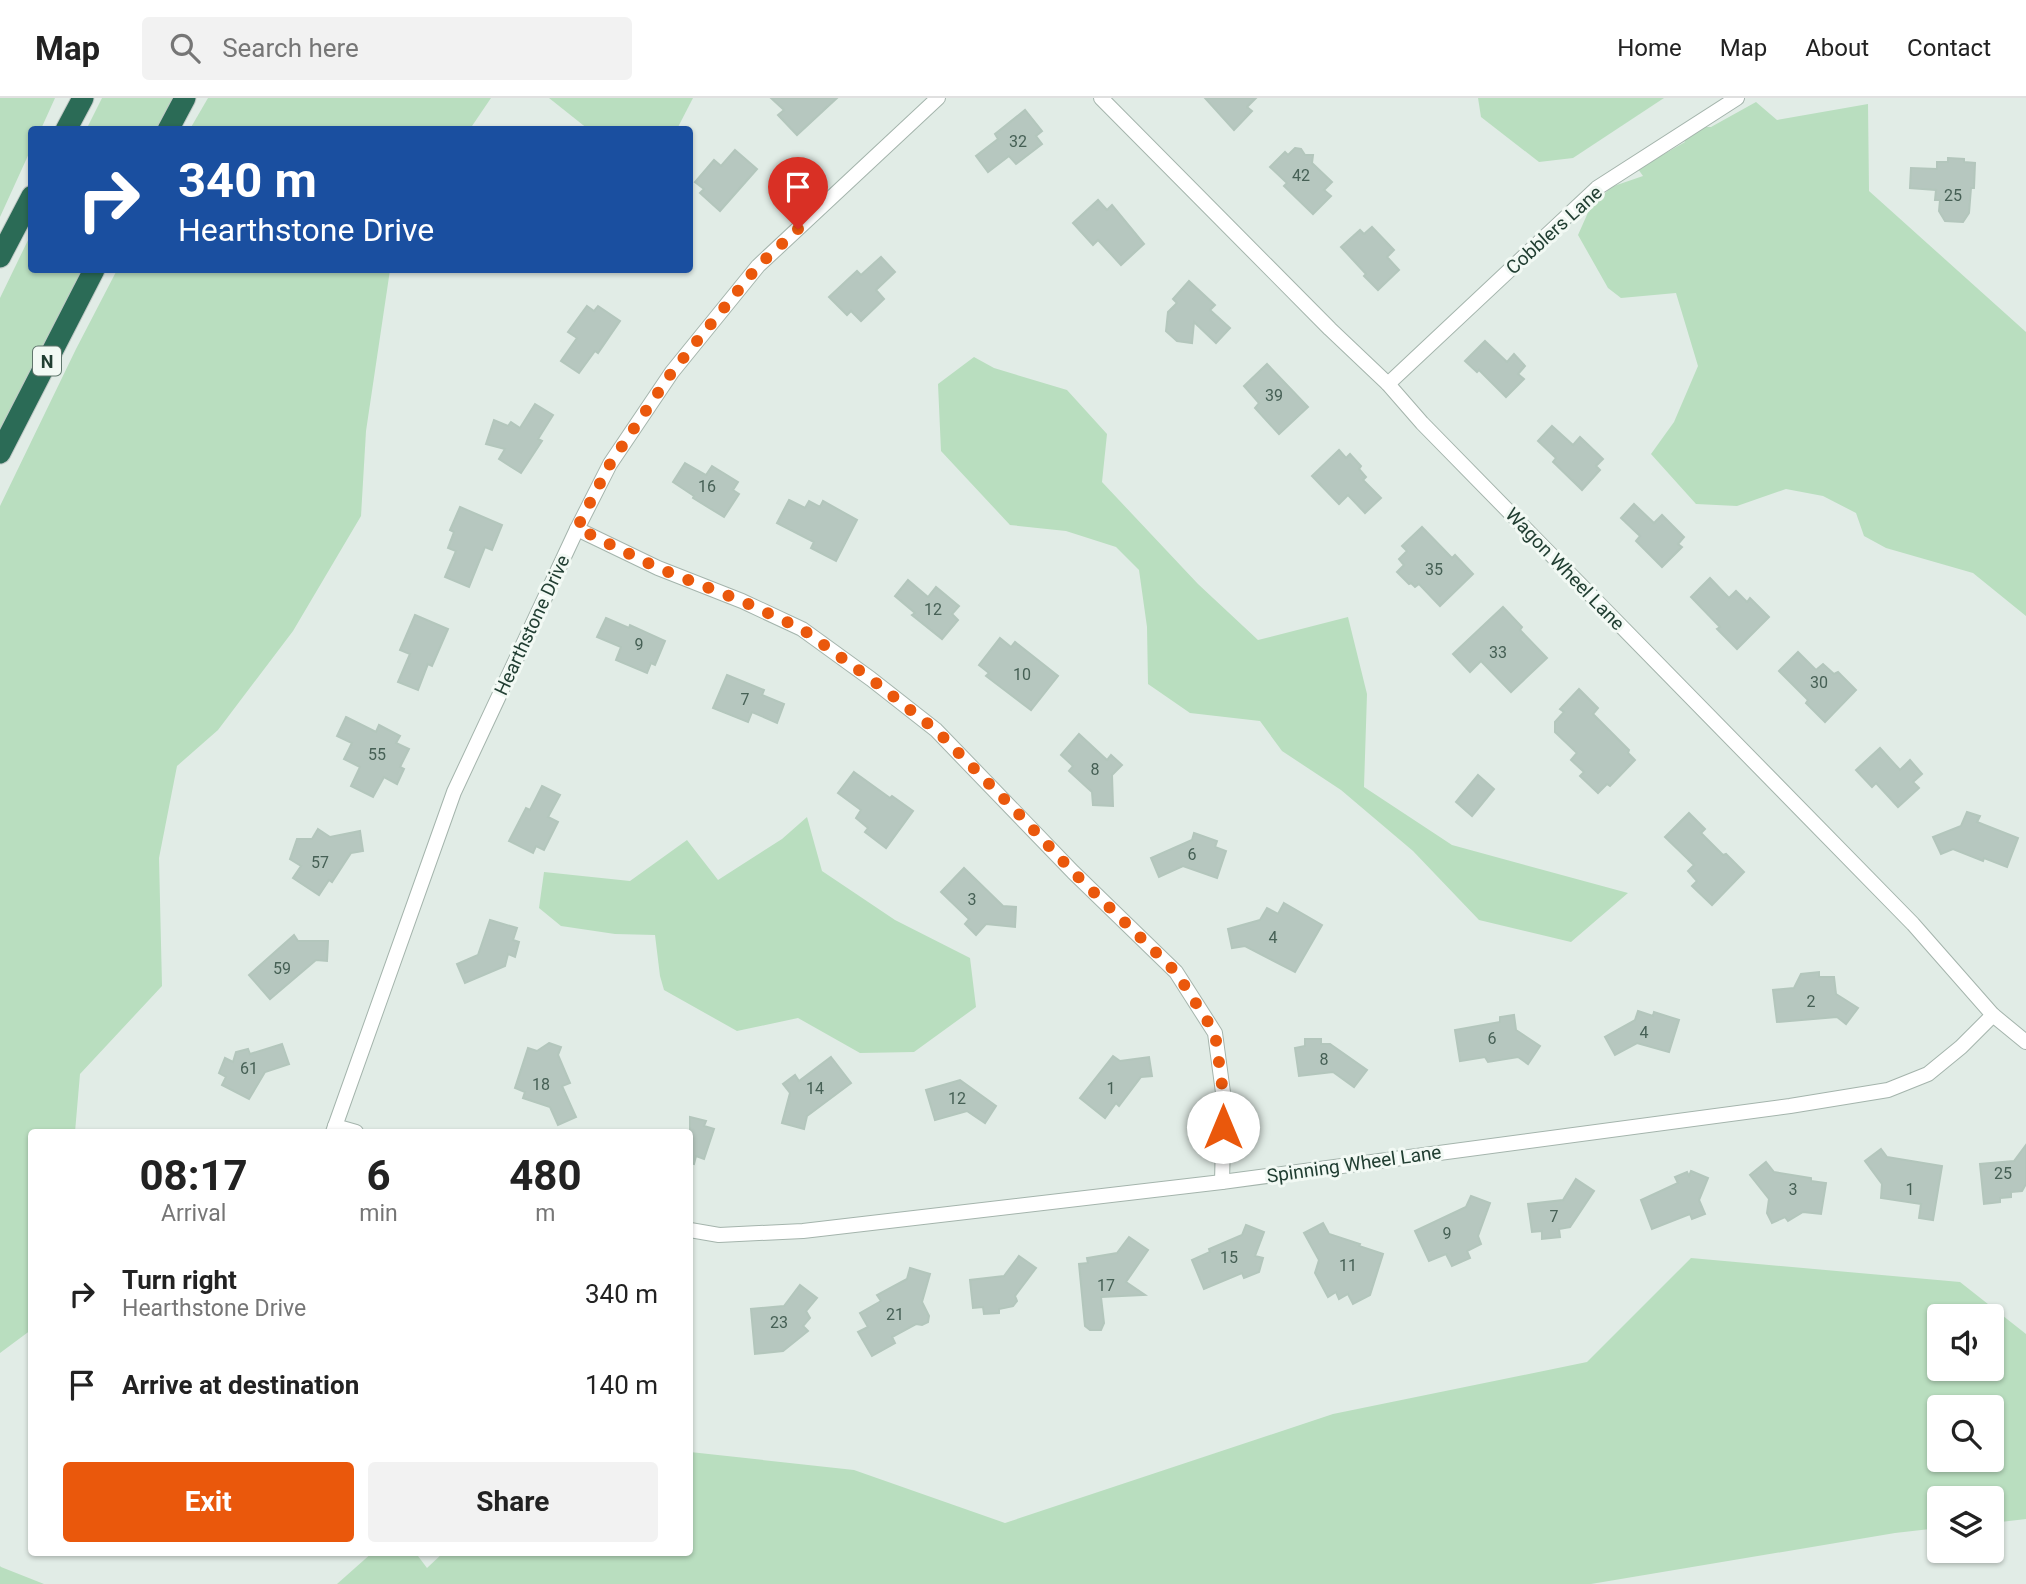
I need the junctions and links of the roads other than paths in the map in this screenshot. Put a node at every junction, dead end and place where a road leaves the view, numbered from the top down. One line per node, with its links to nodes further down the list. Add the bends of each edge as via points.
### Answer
1 (83, 98): 6 (highway)
2 (185, 98): 7 (highway)
3 (938, 98): 13 (street, Hearthstone Drive, via 758,266 672,372 610,464)
4 (1101, 98): 11 (street, Wagon Wheel Lane)
5 (1737, 98): 11 (street, Cobblers Lane, via 1597,188)
6 (68, 126)
7 (170, 126)
8 (28, 204): 9 (highway)
9 (0, 257)
10 (92, 273): 12 (highway, N)
11 (1388, 384): 14 (street, Wagon Wheel Lane, via 1913,924)
12 (0, 453)
13 (577, 528): 16 (street, Hearthstone Drive, via 454,792); 17 (street, via 802,629 871,679 936,730 1176,972 1215,1033 1224,1100)
14 (1993, 1015): 15 (street, Wagon Wheel Lane); 17 (street, Spinning Wheel Lane, via 1928,1074 1888,1090)
15 (2026, 1042)
16 (334, 1129)
17 (1222, 1182): 18 (street, Spinning Wheel Lane, via 803,1231 719,1235)
18 (693, 1231)

